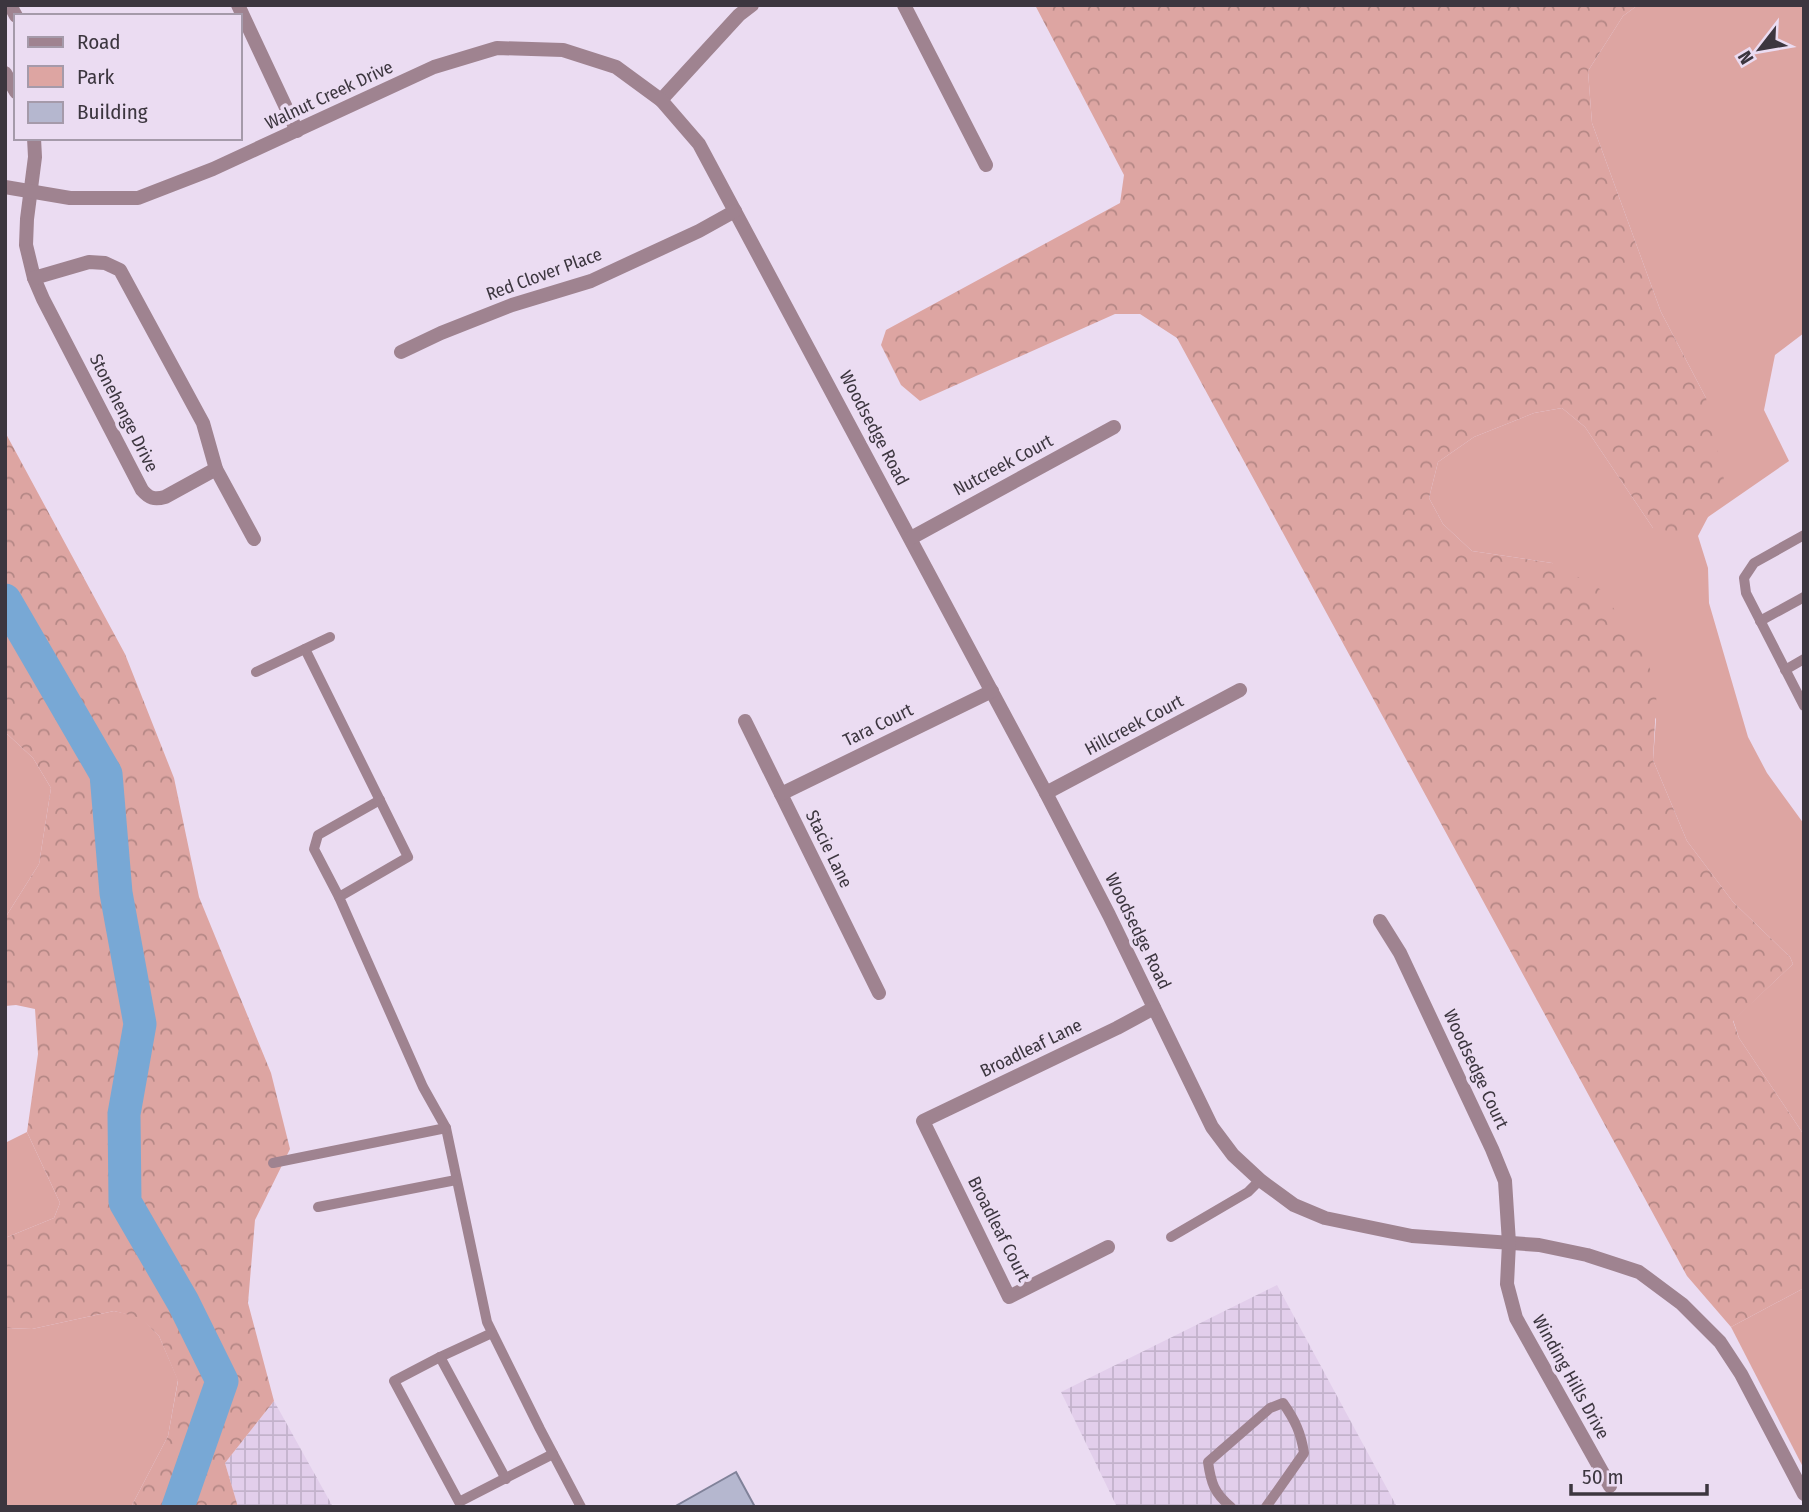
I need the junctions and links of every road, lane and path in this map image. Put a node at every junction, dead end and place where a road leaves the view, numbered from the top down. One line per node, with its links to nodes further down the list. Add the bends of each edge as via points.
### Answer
1 (238, 5): 5 (street)
2 (752, 5): 4 (street)
3 (904, 5): 7 (street)
4 (661, 100): 5 (street, Walnut Creek Drive, via 616,67 563,50 497,48 434,67); 10 (street, Woodsedge Road, via 699,144)
5 (297, 131): 9 (street, Walnut Creek Drive, via 138,198 70,198)
6 (34, 140): 9 (street, Stonehenge Drive)
7 (986, 165)
8 (5, 187): 9 (street, Walnut Creek Drive)
9 (30, 191): 11 (street, Stonehenge Drive, via 26,245)
10 (735, 211): 12 (street, Red Clover Place, via 591,281 512,305); 16 (street, Woodsedge Road)
11 (34, 278): 14 (street, via 89,262 120,270 203,423); 14 (street, Stonehenge Drive, via 148,497 165,497)
12 (401, 352)
13 (1114, 427): 16 (street, Nutcreek Court)
14 (216, 470): 17 (street)
15 (1804, 535): 19 (lane, via 1754,563 1744,578)
16 (911, 538): 26 (street, Woodsedge Road)
17 (254, 539)
18 (1804, 597): 19 (lane)
19 (1760, 621): 23 (lane)
20 (330, 636): 21 (lane)
21 (305, 649): 24 (lane); 31 (lane)
22 (1804, 659): 23 (lane)
23 (1785, 670): 27 (lane)
24 (256, 672)
25 (1240, 690): 29 (street, Hillcreek Court)
26 (992, 691): 29 (street, Woodsedge Road); 30 (street, Tara Court)
27 (1804, 706)
28 (745, 721): 30 (street, Stacie Lane)
29 (1046, 793): 35 (street, Woodsedge Road)
30 (781, 794): 34 (street, Stacie Lane)
31 (380, 800): 32 (lane, via 318,835 314,849); 32 (lane, via 408,857)
32 (339, 897): 37 (lane, via 423,1087)
33 (1380, 921): 43 (street, Woodsedge Court, via 1400,953 1505,1181)
34 (879, 993)
35 (1154, 1007): 36 (street, Broadleaf Lane); 40 (street, Woodsedge Road, via 1212,1127)
36 (923, 1121): 44 (street, Broadleaf Court, via 1009,1297)
37 (446, 1128): 38 (lane); 39 (lane)
38 (274, 1163)
39 (456, 1180): 41 (lane); 45 (lane)
40 (1260, 1180): 42 (lane, via 1248,1192); 43 (street, Woodsedge Road, via 1294,1205 1325,1217 1412,1236)
41 (318, 1207)
42 (1171, 1237)
43 (1508, 1243): 49 (street, Winding Hills Drive, via 1507,1284 1516,1318); 50 (street, Woodsedge Road, via 1587,1255 1639,1272 1682,1304 1720,1342 1741,1374)
44 (1108, 1247)
45 (492, 1333): 46 (lane); 47 (lane)
46 (440, 1357): 48 (lane); 48 (lane, via 394,1381 459,1502)
47 (553, 1454): 48 (lane); 51 (lane)
48 (506, 1479)
49 (1610, 1486)
50 (1804, 1494)
51 (581, 1507)
52 (1231, 1507): 53 (lane, via 1210,1482 1208,1462 1270,1408 1283,1404 1296,1421 1304,1453)
53 (1266, 1507)

